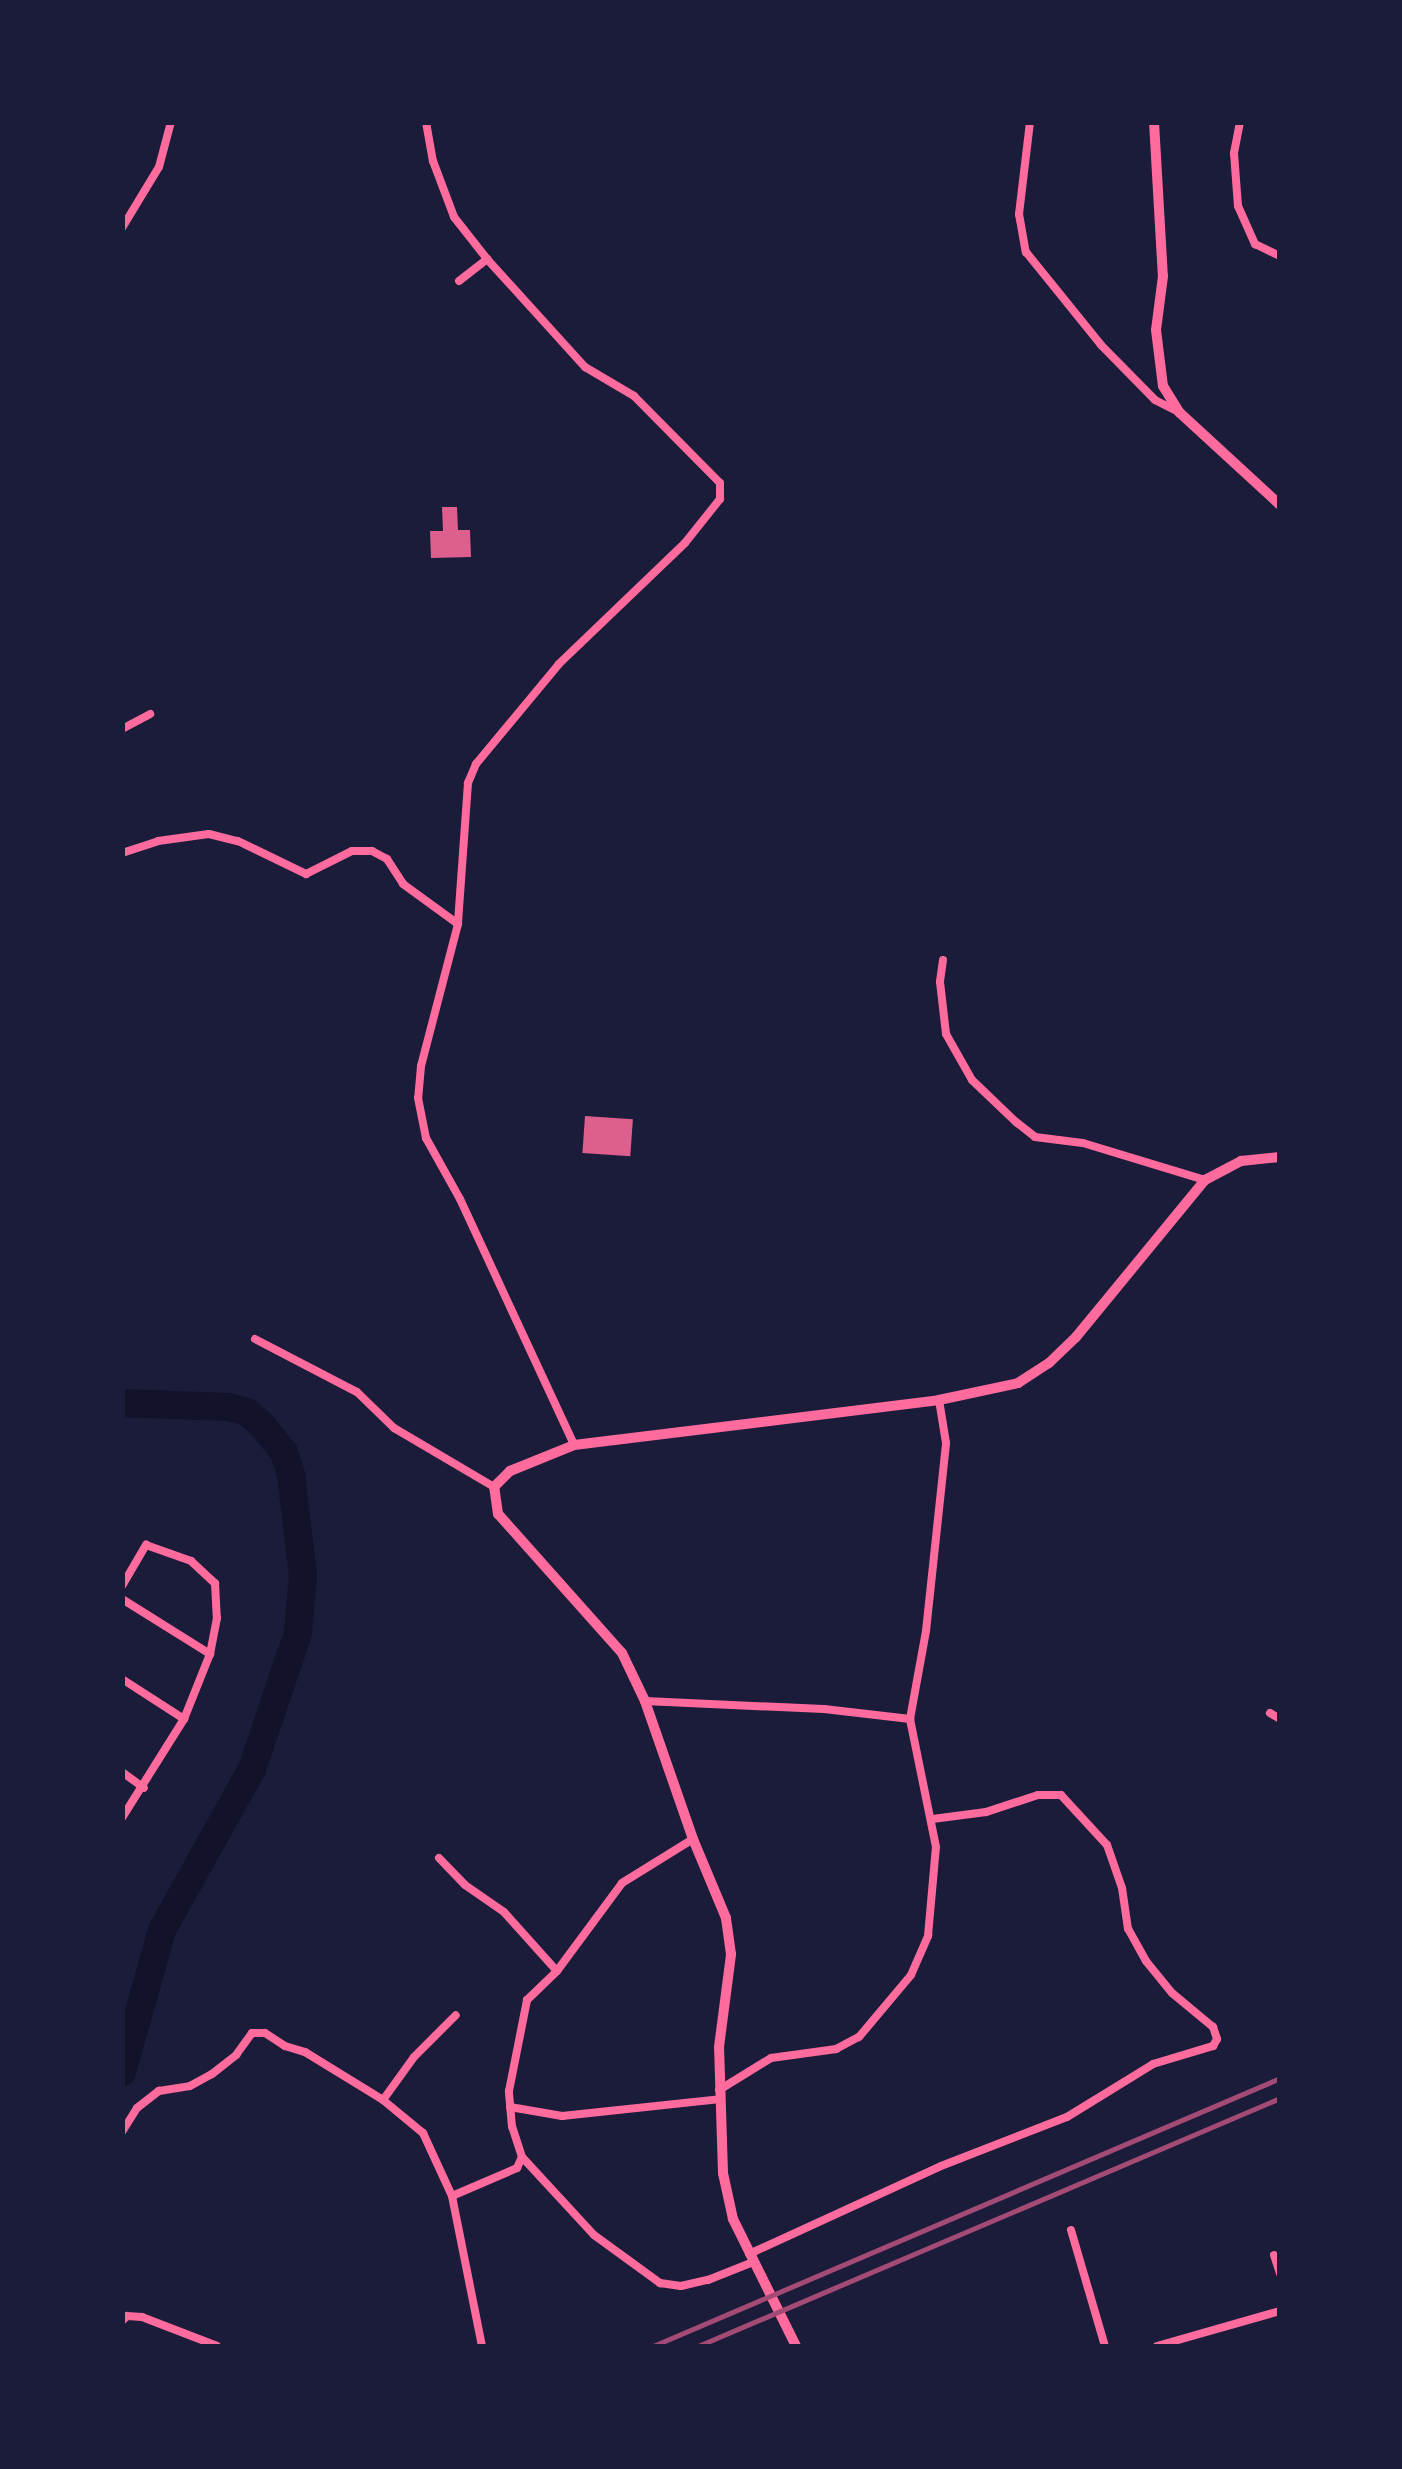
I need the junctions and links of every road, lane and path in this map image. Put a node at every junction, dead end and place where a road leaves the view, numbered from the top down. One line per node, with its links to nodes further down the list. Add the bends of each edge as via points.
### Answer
1 (171, 122): 6 (street, via 159,166)
2 (426, 122): 8 (street, via 454,216)
3 (1030, 122): 10 (street, via 1019,214 1026,252 1101,345 1154,400)
4 (1154, 122): 10 (street, via 1162,276 1157,358)
5 (1240, 122): 7 (street, via 1238,206 1256,244)
6 (122, 228)
7 (1280, 256)
8 (486, 259): 9 (street); 15 (street, via 585,368 634,396 720,483 720,498 685,543 559,664 476,764 468,783)
9 (459, 281)
10 (1178, 412): 11 (street)
11 (1280, 505)
12 (150, 714): 13 (street)
13 (123, 729)
14 (122, 853): 15 (street, via 209,834 306,874 352,850 372,851)
15 (458, 924): 21 (street, via 421,1066 418,1098 426,1138)
16 (943, 960): 18 (street, via 946,1034 972,1080 1035,1138 1083,1143)
17 (1280, 1157): 18 (street, via 1240,1161)
18 (1205, 1180): 20 (street, via 1049,1363 1018,1382)
19 (255, 1338): 22 (street, via 357,1392 394,1428)
20 (939, 1400): 21 (street); 30 (street, via 946,1443)
21 (574, 1445): 22 (street, via 510,1471)
22 (494, 1486): 27 (street, via 498,1514 603,1628)
23 (122, 1586): 25 (street, via 146,1545 191,1561 216,1583)
24 (122, 1599): 25 (street)
25 (210, 1654): 31 (street)
26 (122, 1678): 31 (street)
27 (645, 1702): 30 (street); 36 (street)
28 (1270, 1713): 29 (street)
29 (1280, 1718)
30 (910, 1719): 35 (street)
31 (184, 1720): 33 (street)
32 (122, 1772): 33 (street)
33 (144, 1788): 34 (street)
34 (122, 1818)
35 (932, 1819): 40 (street, via 928,1936 910,1975 859,2037 836,2050 772,2058); 48 (street, via 986,1812 1038,1795 1061,1796 1107,1845 1128,1929 1146,1960 1213,2026 1217,2039 1214,2046 1153,2064 1068,2116 941,2166)
36 (692, 1839): 38 (street, via 622,1882); 40 (street, via 726,1918 731,1954)
37 (439, 1858): 38 (street, via 504,1912)
38 (557, 1971): 42 (street, via 527,2000)
39 (456, 2015): 41 (street, via 414,2056)
40 (720, 2094): 42 (street, via 562,2116); 48 (street, via 723,2172 733,2219)
41 (383, 2100): 43 (street, via 266,2032 252,2033 212,2074 148,2100); 45 (street, via 423,2132)
42 (510, 2107): 44 (street)
43 (122, 2132)
44 (522, 2157): 45 (street, via 518,2168); 48 (street, via 594,2235 660,2283 708,2280)
45 (452, 2196): 54 (street)
46 (1071, 2230): 55 (street)
47 (1274, 2255): 49 (street)
48 (753, 2262): 52 (street)
49 (1280, 2274)
50 (1280, 2311): 56 (street)
51 (122, 2321): 53 (street, via 142,2317)
52 (796, 2345)
53 (217, 2346)
54 (482, 2346)
55 (1105, 2346)
56 (1157, 2346)

